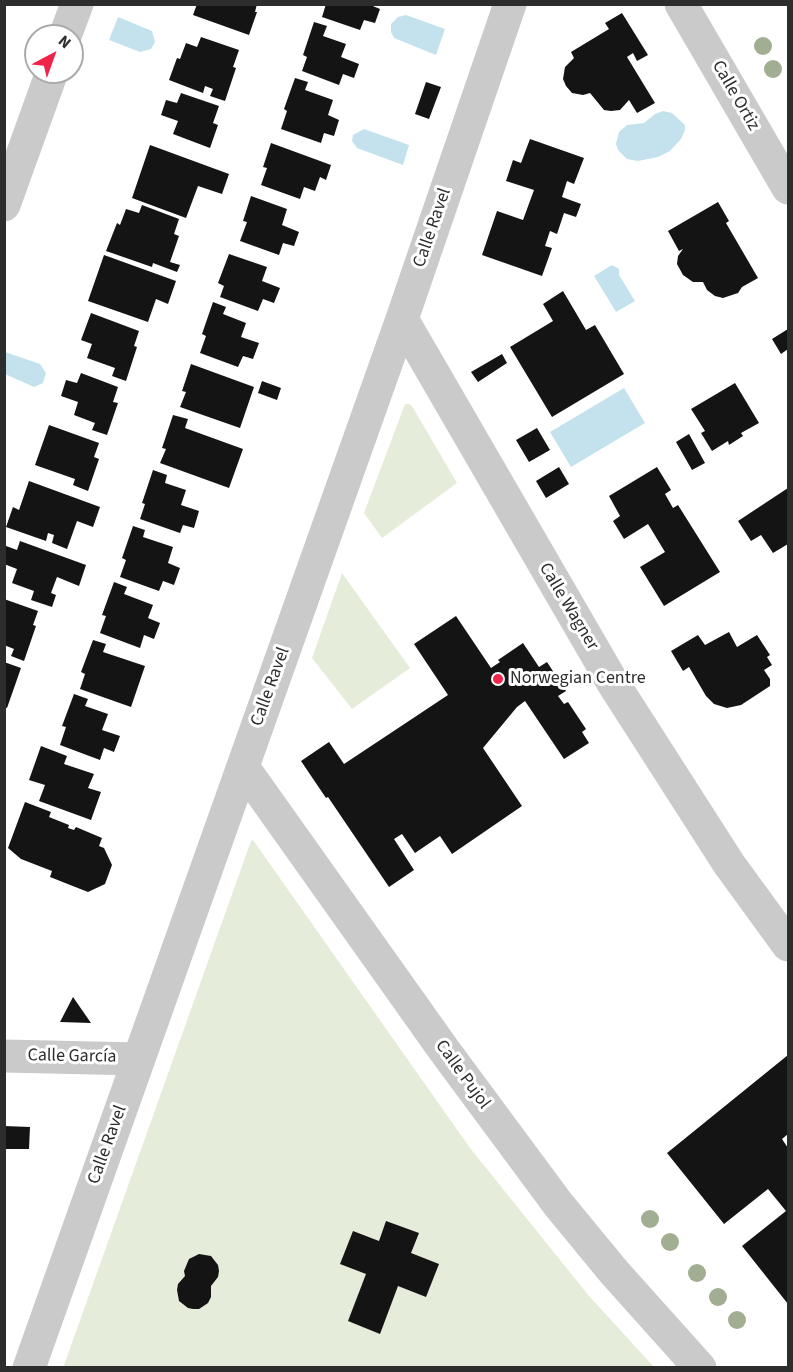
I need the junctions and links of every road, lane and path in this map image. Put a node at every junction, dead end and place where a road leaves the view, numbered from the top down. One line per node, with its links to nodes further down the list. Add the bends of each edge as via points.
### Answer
1 (77, 4): 4 (street)
2 (510, 4): 8 (street, Calle Ravel)
3 (681, 4): 6 (street, Calle Ortiz)
4 (70, 24)
5 (48, 84): 7 (street)
6 (789, 188)
7 (4, 205)
8 (402, 319): 9 (street, Calle Ravel); 10 (street, Calle Wagner, via 613,683 729,864)
9 (243, 767): 12 (street, Calle Ravel); 14 (street, Calle Pujol, via 558,1204)
10 (789, 945)
11 (4, 1056): 12 (street, Calle García)
12 (139, 1059): 13 (street, Calle Ravel)
13 (29, 1368)
14 (700, 1368)

